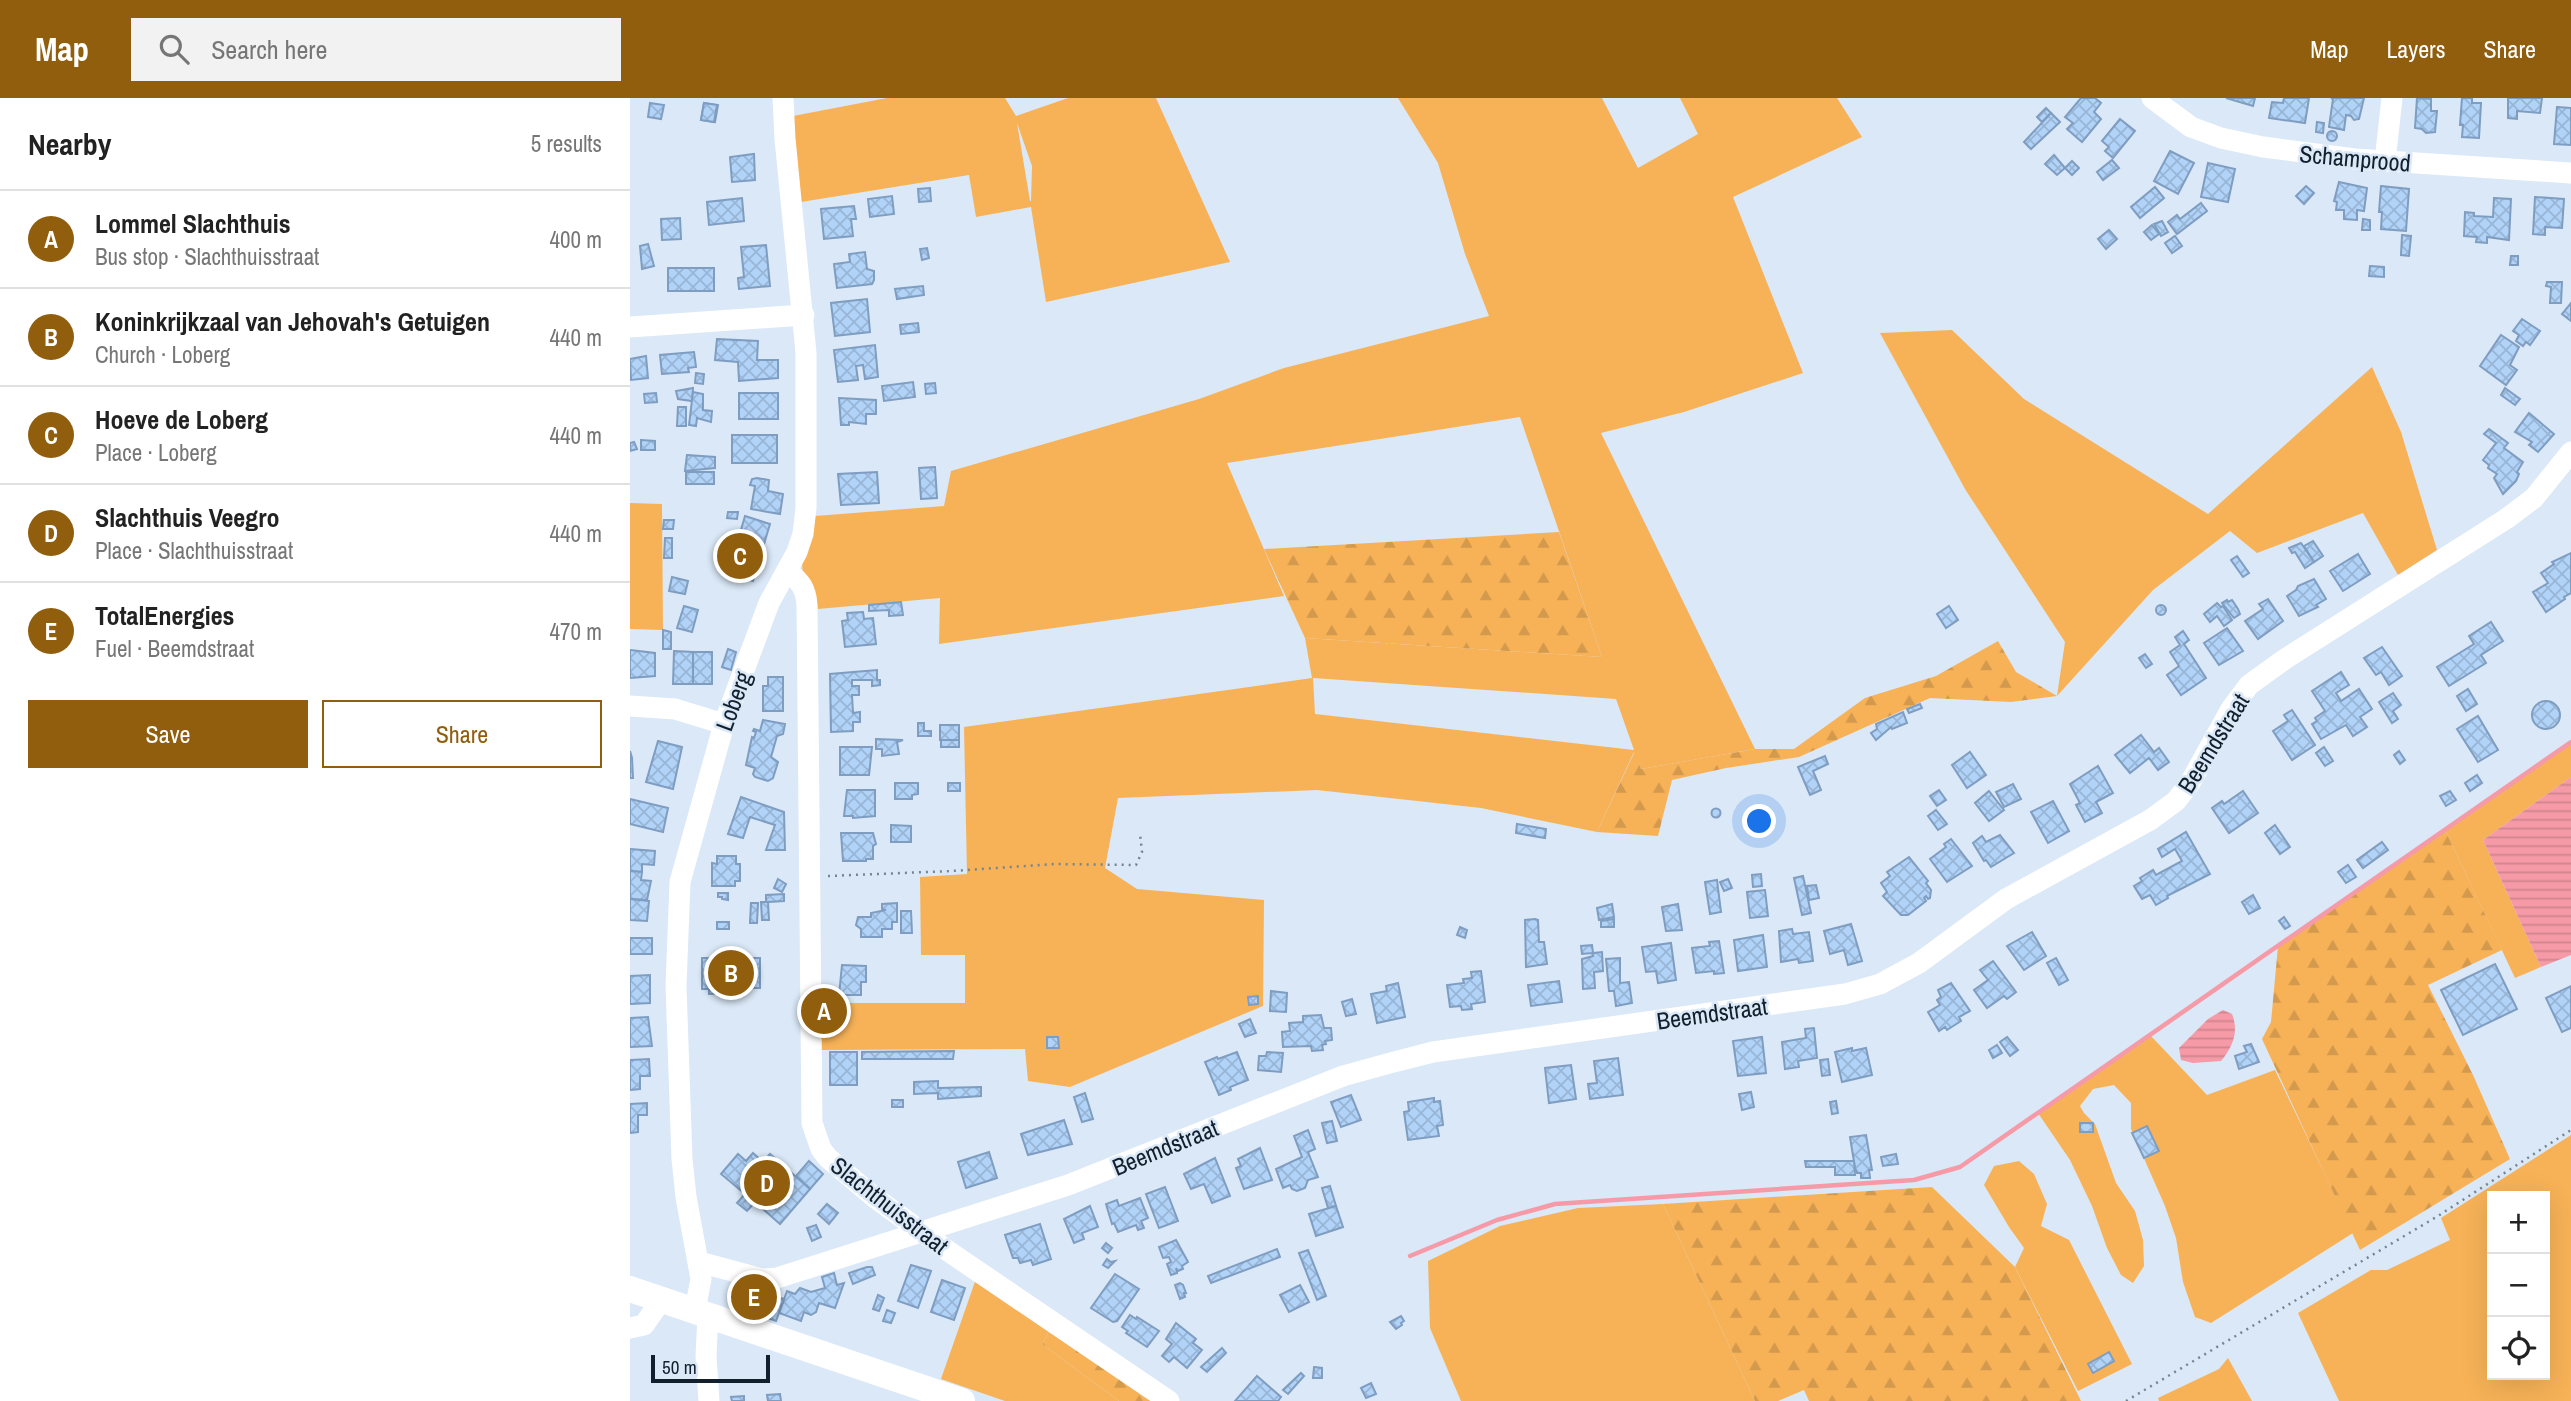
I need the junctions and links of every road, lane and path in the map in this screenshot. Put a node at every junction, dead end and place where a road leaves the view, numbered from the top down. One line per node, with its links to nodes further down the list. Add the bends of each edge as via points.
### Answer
1 (783, 98): 6 (street, Loberg)
2 (2152, 98): 4 (street, Schamprood, via 2191,127 2221,138 2307,154)
3 (2392, 98): 4 (street)
4 (2385, 161): 5 (street, Schamprood)
5 (2571, 173)
6 (804, 315): 7 (street); 9 (street, Loberg, via 806,508 803,534)
7 (630, 327)
8 (2571, 452): 15 (street, Beemdstraat, via 2534,498 2506,519 2249,685 2176,802 2006,899 1919,963 1880,984 1845,994 1433,1052 1390,1063 1343,1076 1068,1185)
9 (787, 571): 11 (street, Loberg, via 769,603); 13 (street, Slachthuisstraat, via 807,592)
10 (630, 706): 11 (street, via 675,709)
11 (724, 724): 16 (street, Loberg, via 687,851 676,927 682,1159)
12 (1140, 834): 13 (path, via 1142,852 1136,865 1055,864)
13 (811, 877): 15 (street, Slachthuisstraat, via 812,1123 816,1137 838,1168)
14 (2571, 1130): 24 (path, via 2438,1216)
15 (922, 1232): 16 (street, Beemdstraat, via 777,1278 763,1279); 23 (street, Slachthuisstraat)
16 (699, 1262): 19 (street, Loberg)
17 (630, 1289): 18 (main road)
18 (662, 1299): 19 (main road); 20 (street, via 644,1325)
19 (701, 1312): 21 (street, Loberg); 22 (main road)
20 (630, 1328)
21 (709, 1401)
22 (962, 1401)
23 (1169, 1401)
24 (2126, 1401)

